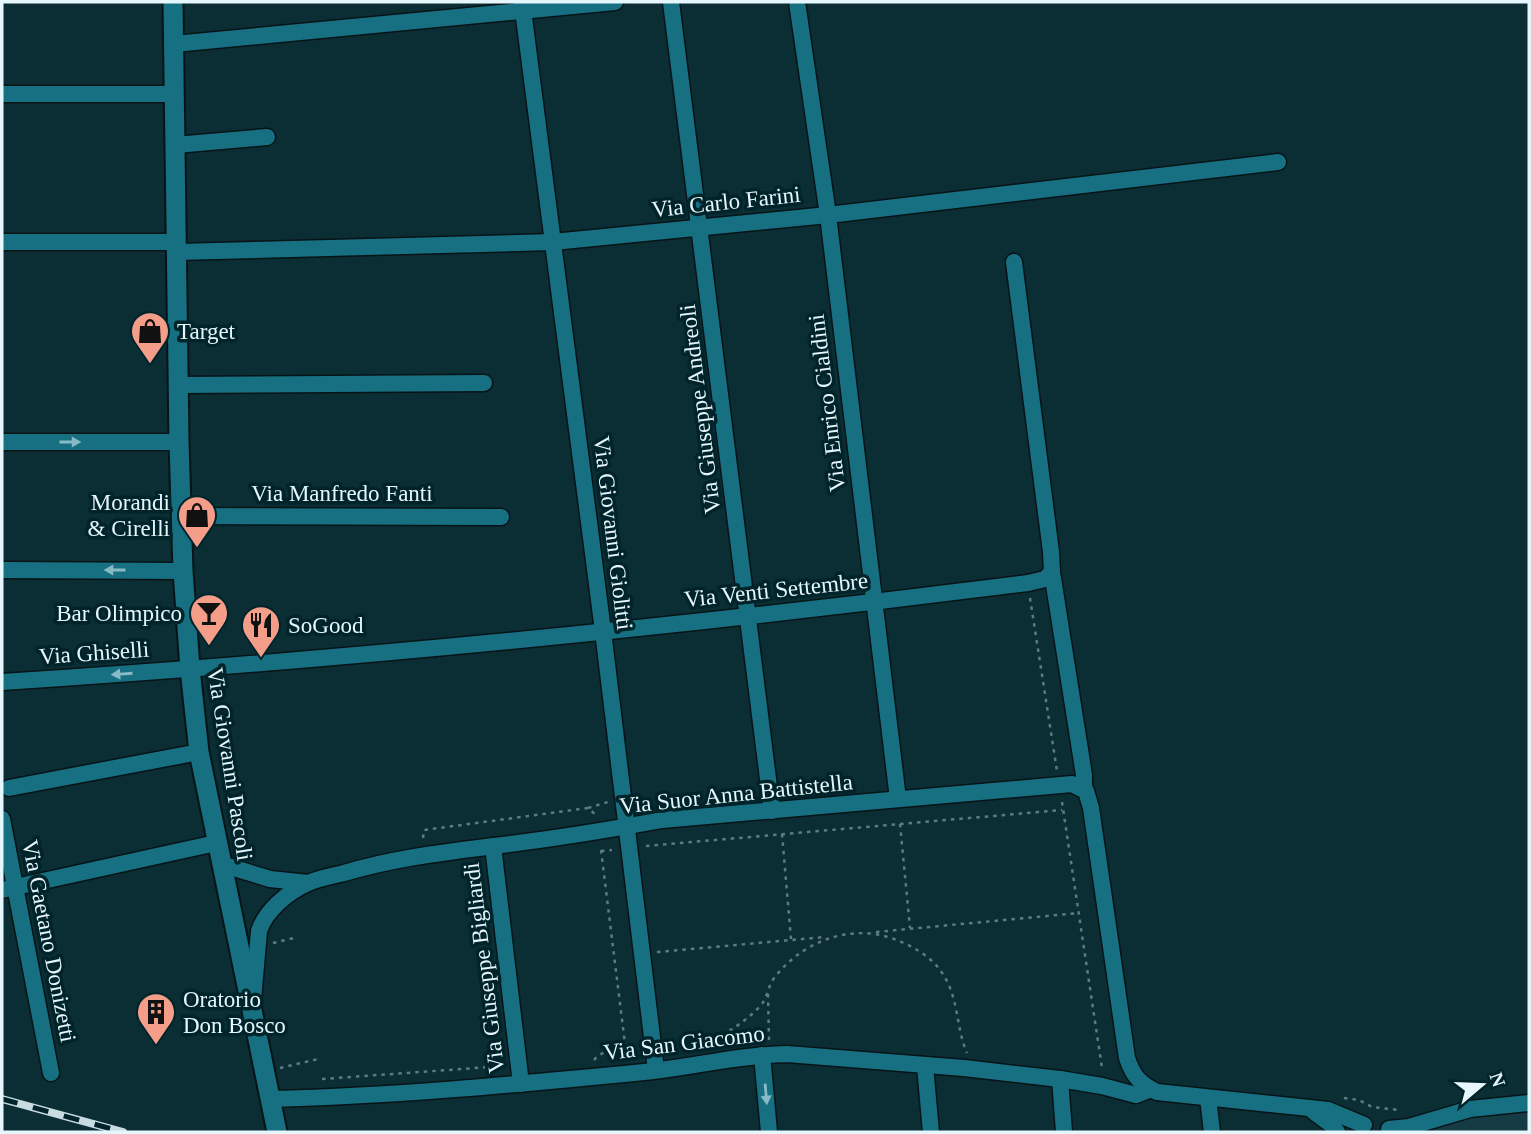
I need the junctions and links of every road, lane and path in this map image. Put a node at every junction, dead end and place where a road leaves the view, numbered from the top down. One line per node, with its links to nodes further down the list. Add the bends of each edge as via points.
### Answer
1 (173, 2): 6 (street, Via Giovanni Pascoli)
2 (615, 2): 5 (street)
3 (671, 2): 13 (street, Via Giuseppe Andreoli)
4 (797, 2): 12 (street, Via Enrico Cialdini)
5 (522, 6): 6 (street); 15 (street, Via Giovanni Giolitti)
6 (174, 44): 7 (street, Via Giovanni Pascoli)
7 (174, 93): 8 (street); 10 (street, Via Giovanni Pascoli)
8 (2, 94)
9 (267, 137): 10 (street)
10 (175, 145): 16 (street, Via Giovanni Pascoli)
11 (1278, 162): 12 (street, Via Carlo Farini)
12 (828, 215): 13 (street, Via Carlo Farini); 28 (street, Via Enrico Cialdini)
13 (701, 227): 15 (street, Via Carlo Farini); 29 (street, Via Giuseppe Andreoli)
14 (2, 242): 16 (street, Via Carlo Farini)
15 (553, 242): 16 (street, Via Carlo Farini); 30 (street, Via Giovanni Giolitti)
16 (176, 247): 19 (street, Via Giovanni Pascoli)
17 (1014, 262): 26 (street)
18 (484, 383): 19 (street)
19 (179, 385): 21 (street, Via Giovanni Pascoli)
20 (2, 442): 21 (street, one-way to 21)
21 (179, 442): 22 (street, Via Giovanni Pascoli)
22 (181, 516): 23 (street, Via Manfredo Fanti); 25 (street, Via Giovanni Pascoli)
23 (501, 517)
24 (2, 570): 25 (street, one-way to 24)
25 (183, 571): 31 (street, Via Giovanni Pascoli)
26 (1052, 572): 27 (street, Via Venti Settembre); 36 (street)
27 (1028, 583): 28 (street, Via Venti Settembre); 34 (path)
28 (874, 603): 29 (street, Via Venti Settembre); 37 (street, Via Enrico Cialdini)
29 (748, 616): 30 (street, Via Venti Settembre); 41 (street, Via Giuseppe Andreoli)
30 (603, 631): 31 (street, Via Venti Settembre); 45 (street, Via Giovanni Giolitti)
31 (190, 669): 32 (street, Via Ghiselli, one-way to 32); 33 (street, Via Giovanni Pascoli)
32 (2, 682)
33 (199, 752): 35 (street); 47 (street, Via Giovanni Pascoli)
34 (1059, 785): 36 (street, Via Suor Anna Battistella); 37 (street, Via Suor Anna Battistella); 40 (path)
35 (9, 788)
36 (1085, 790): 78 (street)
37 (898, 799): 41 (street, Via Suor Anna Battistella)
38 (611, 801): 39 (path)
39 (588, 808): 43 (path); 50 (path, via 424,830)
40 (1063, 810): 44 (path); 55 (path)
41 (772, 811): 45 (street, Via Suor Anna Battistella)
42 (2, 818): 53 (street, Via Gaetano Donizetti)
43 (598, 824)
44 (900, 824): 46 (path); 59 (path)
45 (626, 827): 48 (street, Via Suor Anna Battistella); 49 (street, Via Giovanni Giolitti)
46 (782, 834): 49 (path); 62 (path)
47 (216, 843): 51 (street, Via Giovanni Pascoli); 53 (street)
48 (493, 846): 50 (street, Via Suor Anna Battistella); 73 (street, Via Giuseppe Bigliardi)
49 (628, 848): 63 (street, Via Giovanni Giolitti); 68 (path, via 601,851)
50 (420, 855): 52 (street, Via Suor Anna Battistella)
51 (220, 864): 52 (street); 56 (street, Via Giovanni Pascoli)
52 (308, 883): 58 (street, via 291,892)
53 (8, 888): 77 (street, Via Gaetano Donizetti)
54 (1086, 896): 55 (path)
55 (1076, 897): 57 (path)
56 (229, 903): 58 (street, via 244,918); 65 (street, Via Giovanni Pascoli)
57 (1079, 913): 59 (path); 81 (path)
58 (262, 922): 65 (street)
59 (910, 928): 60 (path)
60 (872, 933): 61 (path); 70 (path, via 913,947 943,973 952,989 967,1053)
61 (828, 937): 62 (path); 64 (path, via 791,960)
62 (791, 939): 63 (path)
63 (641, 953): 69 (street, Via Giovanni Giolitti)
64 (768, 991): 66 (path, via 746,1020 699,1046); 67 (path)
65 (252, 1012): 76 (street, Via Giovanni Pascoli)
66 (711, 1045)
67 (766, 1048): 74 (street, Via San Giacomo); 75 (street, Via San Giacomo); 92 (street, one-way to 92)
68 (626, 1052): 69 (path); 72 (path, via 602,1052)
69 (653, 1054): 75 (street, Via Giovanni Giolitti)
70 (977, 1055)
71 (318, 1059): 76 (path)
72 (588, 1062)
73 (518, 1065): 79 (path); 82 (street, Via Giuseppe Bigliardi)
74 (925, 1066): 80 (street, Via San Giacomo); 93 (street)
75 (656, 1070): 82 (street, Via San Giacomo)
76 (265, 1072): 85 (street, Via Giovanni Pascoli)
77 (51, 1073)
78 (1132, 1073): 81 (street, via 1112,1084); 83 (street)
79 (322, 1079)
80 (1060, 1079): 81 (street, Via San Giacomo); 94 (street)
81 (1102, 1080): 83 (street, Via San Giacomo, via 1136,1095)
82 (521, 1084): 85 (street, Via San Giacomo)
83 (1151, 1089): 84 (street, Via San Giacomo)
84 (1208, 1098): 87 (street, Via San Giacomo); 95 (street)
85 (271, 1099): 91 (street, Via Giovanni Pascoli)
86 (1529, 1103): 88 (street)
87 (1311, 1109): 89 (street, Via San Giacomo, via 1328,1110); 96 (street)
88 (1456, 1112): 90 (street, Via San Giacomo); 97 (street)
89 (1359, 1129): 90 (street, Via San Giacomo, via 1381,1125)
90 (1392, 1130)
91 (277, 1132)
92 (769, 1132)
93 (931, 1132)
94 (1064, 1132)
95 (1212, 1132)
96 (1337, 1132)
97 (1423, 1132)

